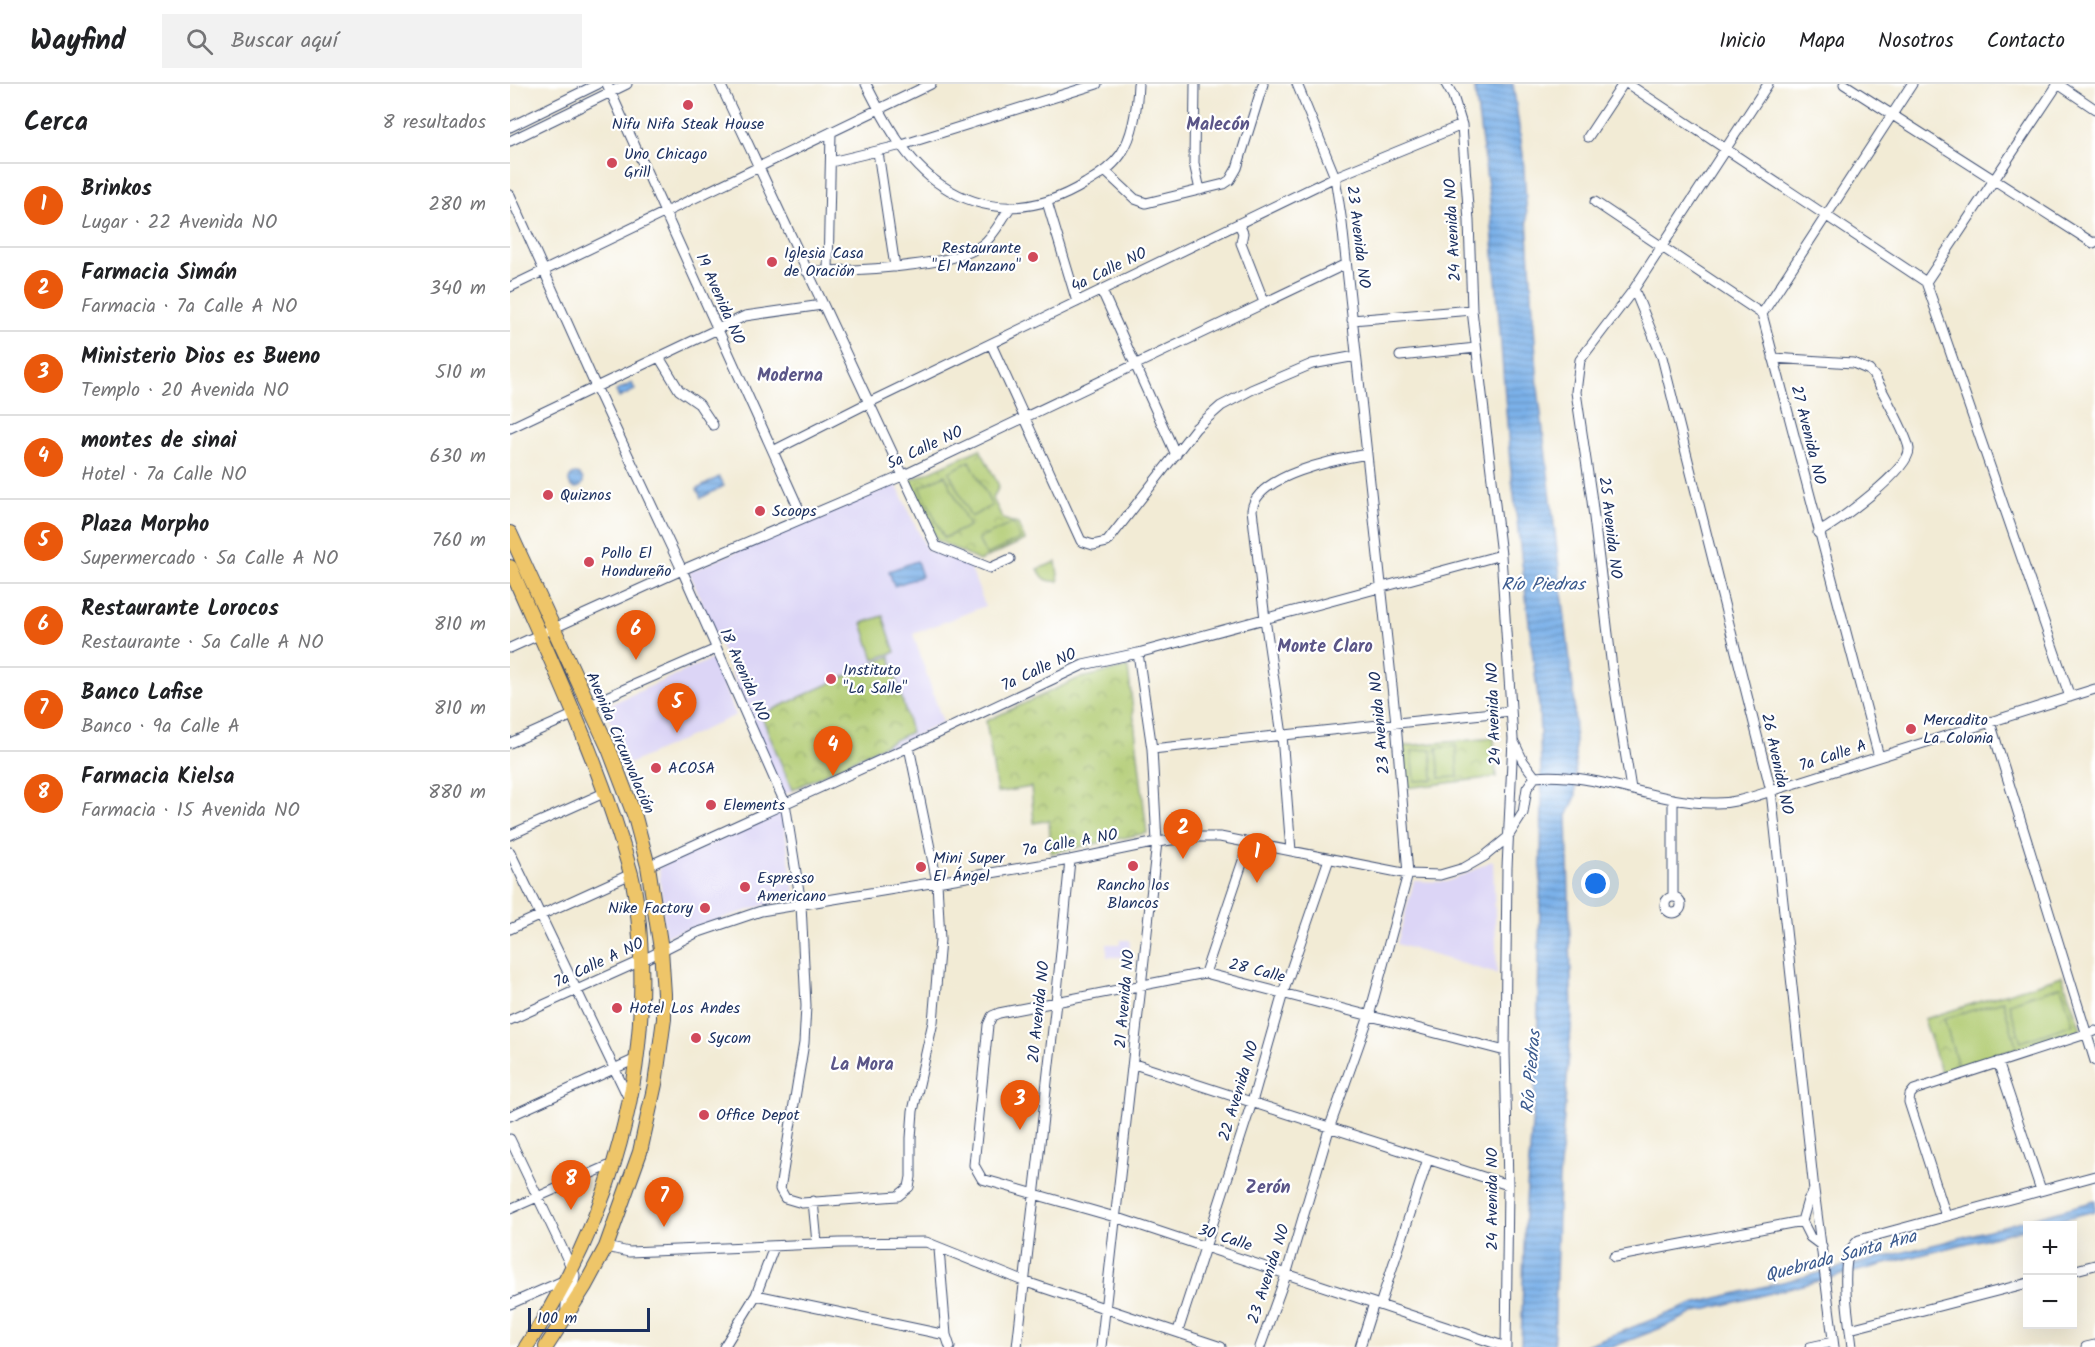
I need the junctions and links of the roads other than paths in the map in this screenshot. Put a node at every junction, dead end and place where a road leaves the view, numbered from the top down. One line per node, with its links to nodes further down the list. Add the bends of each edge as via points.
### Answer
1 (597, 84): 23 (street)
2 (627, 84): 18 (street)
3 (720, 84): 31 (street)
4 (866, 84): 19 (street)
5 (931, 84): 19 (street)
6 (1097, 84): 27 (street)
7 (1138, 84): 32 (street, via 1133,126 1121,153)
8 (1195, 84): 35 (street, via 1194,163)
9 (1263, 84): 35 (street, via 1230,180)
10 (1297, 84): 33 (street, 23 Avenida NO)
11 (1446, 84): 22 (street, 24 Avenida NO)
12 (1623, 84): 25 (street)
13 (1628, 84): 28 (street)
14 (1768, 84): 28 (street, 25 Avenida NO)
15 (1844, 84): 21 (street)
16 (1912, 84): 21 (street)
17 (2058, 84): 20 (street); 34 (street)
18 (609, 88): 26 (street); 40 (street, 19 Avenida NO)
19 (878, 109): 24 (street); 27 (street)
20 (2095, 109)
21 (1891, 114): 34 (street); 41 (street)
22 (1462, 125): 33 (street, 4a Calle NO); 59 (street, 24 Avenida NO)
23 (510, 127)
24 (831, 132): 30 (street); 31 (street)
25 (1588, 137)
26 (510, 141)
27 (902, 145): 29 (street); 39 (street, via 940,185 964,198)
28 (1725, 149): 41 (street); 46 (street, 25 Avenida NO)
29 (878, 152): 30 (street); 48 (street)
30 (831, 162): 50 (street)
31 (758, 167): 40 (street); 49 (street)
32 (1106, 171): 35 (street, via 1141,202); 37 (street)
33 (1335, 177): 42 (street, 4a Calle NO); 47 (street, 23 Avenida NO)
34 (1995, 180): 45 (street); 52 (street)
35 (1200, 190)
36 (510, 195): 51 (street, 18 Avenida NO)
37 (1047, 202): 39 (street); 56 (street)
38 (1595, 202): 46 (street)
39 (1010, 208): 48 (street, via 984,244 971,252)
40 (664, 213): 51 (street); 62 (street, 19 Avenida NO)
41 (1827, 216): 52 (street); 60 (street)
42 (1239, 224): 43 (street, 4a Calle NO); 44 (street, via 1244,233)
43 (1228, 229): 44 (street); 55 (street, 4a Calle NO)
44 (1241, 243): 57 (street)
45 (2094, 243)
46 (1661, 246): 54 (street, 25 Avenida NO); 60 (street)
47 (1346, 264): 57 (street, 5a Calle NO); 61 (street, 23 Avenida NO)
48 (895, 267): 50 (street)
49 (806, 271): 50 (street); 58 (street)
50 (828, 271)
51 (544, 272): 53 (street); 70 (street, 18 Avenida NO)
52 (1926, 282): 94 (street)
53 (510, 287)
54 (1634, 288): 107 (street, 25 Avenida NO, via 1580,360 1576,392); 108 (street, 26 Avenida NO, via 1662,357)
55 (1102, 291): 56 (street, 4a Calle NO); 69 (street)
56 (1077, 302): 63 (street, 4a Calle NO)
57 (1264, 302): 69 (street, 5a Calle NO)
58 (822, 305): 62 (street, via 745,316); 71 (street)
59 (1472, 310): 61 (street); 64 (street, 24 Avenida NO)
60 (1762, 314): 68 (street, 27 Avenida NO)
61 (1352, 320): 65 (street, 23 Avenida NO)
62 (717, 329): 67 (street); 75 (street, 19 Avenida NO)
63 (990, 344): 71 (street, 4a Calle NO); 72 (street)
64 (1476, 348): 66 (street); 82 (street, 24 Avenida NO)
65 (1356, 356): 76 (street, 23 Avenida NO); 77 (street, via 1312,364 1221,406 1196,428)
66 (1400, 356)
67 (659, 357): 70 (street); 73 (street, via 679,390 699,404)
68 (1773, 358): 81 (street, 27 Avenida NO); 81 (street, via 1862,366 1875,377 1909,449 1898,469 1855,509)
69 (1135, 365): 72 (street, 5a Calle NO); 77 (street)
70 (596, 387): 74 (street); 85 (street, 18 Avenida NO)
71 (868, 403): 75 (street, 4a Calle NO); 78 (street)
72 (1024, 418): 77 (street, via 1081,541 1093,545 1107,542); 78 (street, 5a Calle NO)
73 (713, 425)
74 (510, 428)
75 (773, 451): 79 (street, 19 Avenida NO)
76 (1367, 454): 86 (street, 23 Avenida NO); 87 (street, via 1287,477 1264,489 1253,502)
77 (1176, 455)
78 (902, 476): 79 (street, 5a Calle NO); 83 (street, via 936,546 990,568)
79 (803, 518): 85 (street, 5a Calle NO)
80 (510, 533): 88 (highway, Avenida Circunvalación)
81 (1818, 533): 105 (street, 27 Avenida NO)
82 (1501, 555): 86 (street, 7a Calle NO); 96 (street, 24 Avenida NO)
83 (1010, 559)
84 (510, 567): 89 (highway, Avenida Circunvalación)
85 (682, 570): 88 (street, 5a Calle NO); 91 (street, 18 Avenida NO)
86 (1382, 588): 87 (street, 7a Calle NO); 99 (street, 23 Avenida NO)
87 (1265, 619): 92 (street, 7a Calle NO); 100 (street)
88 (553, 629): 89 (street, 5a Calle NO); 95 (highway, Avenida Circunvalación)
89 (540, 635): 90 (street, 5a Calle NO); 97 (highway, Avenida Circunvalación)
90 (510, 648)
91 (716, 649): 95 (street); 111 (street, 18 Avenida NO)
92 (1138, 653): 103 (street, 7a Calle NO, via 1083,665); 104 (street, 21 Avenida NO)
93 (2095, 689): 94 (street, 7a Calle A)
94 (2070, 697): 98 (street, 7a Calle A)
95 (588, 705): 120 (highway, Avenida Circunvalación, via 635,818)
96 (1511, 711): 99 (street); 101 (street, 24 Avenida NO)
97 (575, 714): 102 (street); 109 (highway, Avenida Circunvalación)
98 (1990, 722): 105 (street, 7a Calle A); 137 (street)
99 (1396, 723): 100 (street); 121 (street, 23 Avenida NO)
100 (1282, 735): 104 (street); 116 (street)
101 (1513, 740): 106 (street, via 1523,761); 113 (street, 24 Avenida NO)
102 (510, 743)
103 (909, 747): 111 (street, 7a Calle NO); 123 (street)
104 (1152, 749): 114 (street, 21 Avenida NO)
105 (1879, 757): 108 (street, 7a Calle A)
106 (1537, 777): 107 (street, 7a Calle A, via 1579,778); 113 (street, 7a Calle A NO, via 1527,788 1523,813)
107 (1631, 789): 110 (street, 7a Calle A)
108 (1771, 791): 110 (street, 7a Calle A, via 1729,803); 154 (street, 26 Avenida NO)
109 (606, 792): 112 (street); 122 (highway, Avenida Circunvalación)
110 (1673, 799): 124 (street)
111 (785, 803): 120 (street, 7a Calle NO); 125 (street, 18 Avenida NO)
112 (510, 835)
113 (1507, 838): 121 (street, 7a Calle A NO, via 1464,868 1440,875); 138 (street, 24 Avenida NO)
114 (1157, 842): 115 (street, 7a Calle A NO, via 1220,837); 119 (street, 7a Calle A NO); 131 (street, 21 Avenida NO)
115 (1249, 843): 116 (street, 7a Calle A NO); 130 (street)
116 (1291, 851): 118 (street, 7a Calle A NO)
117 (510, 852): 126 (street)
118 (1329, 859): 121 (street, 7a Calle A NO); 133 (street, 22 Avenida NO)
119 (1070, 860): 123 (street, 7a Calle A NO); 134 (street, 20 Avenida NO)
120 (648, 866): 128 (highway, Avenida Circunvalación)
121 (1408, 874): 135 (street, 23 Avenida NO)
122 (629, 875): 126 (street); 129 (highway, Avenida Circunvalación)
123 (937, 882): 125 (street, 7a Calle A NO); 158 (street, via 940,940 933,1022 914,1111 909,1187 898,1196)
124 (1673, 897)
125 (801, 904): 128 (street, 7a Calle A NO, via 729,921); 158 (street, 18 Avenida NO, via 804,1043 780,1189 785,1198 802,1203)
126 (540, 915): 127 (street); 132 (street)
127 (510, 929)
128 (661, 949): 129 (street, 7a Calle A NO); 165 (highway, Avenida Circunvalación, via 664,1019 655,1084 640,1152)
129 (641, 961): 132 (street, 7a Calle A NO); 139 (highway, Avenida Circunvalación)
130 (1205, 974): 131 (street, 28 Calle); 133 (street, 28 Calle)
131 (1141, 985): 134 (street, 28 Calle); 142 (street, 21 Avenida NO)
132 (577, 990): 136 (street, 7a Calle A NO); 143 (street)
133 (1284, 993): 135 (street, 28 Calle); 145 (street, 22 Avenida NO)
134 (1056, 1002): 151 (street, 28 Calle, via 992,1016); 156 (street, 20 Avenida NO)
135 (1369, 1016): 138 (street, 28 Calle); 147 (street, 23 Avenida NO)
136 (510, 1020)
137 (2090, 1032): 140 (street); 141 (street)
138 (1505, 1051): 153 (street, 24 Avenida NO)
139 (638, 1058): 143 (street); 144 (highway, Avenida Circunvalación)
140 (2095, 1061)
141 (1998, 1062): 155 (street); 160 (street, via 1914,1090 1910,1095)
142 (1134, 1064): 145 (street); 161 (street, 21 Avenida NO)
143 (615, 1069): 144 (street); 146 (street)
144 (630, 1102): 150 (highway, Avenida Circunvalación)
145 (1252, 1102): 147 (street); 167 (street, 22 Avenida NO)
146 (510, 1116)
147 (1330, 1126): 149 (street); 173 (street, 23 Avenida NO)
148 (510, 1139): 157 (street)
149 (1428, 1159): 153 (street); 179 (street)
150 (615, 1163): 157 (street); 171 (highway, Avenida Circunvalación)
151 (974, 1165): 156 (street, 30 Calle, via 982,1179)
152 (2095, 1176): 155 (street)
153 (1508, 1185): 196 (street, 24 Avenida NO)
154 (1814, 1190): 162 (street); 164 (street, 26 Avenida NO)
155 (2041, 1190): 160 (street)
156 (1033, 1194): 161 (street, 30 Calle); 175 (street, 20 Avenida NO)
157 (538, 1197): 159 (street); 171 (street)
158 (813, 1201): 163 (street)
159 (510, 1209)
160 (1946, 1216): 182 (street, via 1859,1240 1851,1247 1847,1258)
161 (1115, 1217): 167 (street, 30 Calle); 180 (street, 21 Avenida NO)
162 (1802, 1221): 164 (street, via 1810,1237); 169 (street)
163 (817, 1243): 166 (street); 168 (street, via 926,1242)
164 (1822, 1246): 185 (street, 26 Avenida NO)
165 (606, 1247): 166 (street, via 629,1252); 181 (highway, Avenida Circunvalación)
166 (774, 1247): 177 (street)
167 (1205, 1248): 173 (street, 30 Calle); 183 (street, 22 Avenida NO)
168 (939, 1249): 175 (street); 184 (street)
169 (1614, 1257)
170 (2095, 1265): 172 (street)
171 (572, 1267): 174 (highway, Avenida Circunvalación); 181 (street, via 575,1284 566,1302)
172 (2077, 1270)
173 (1286, 1275): 179 (street, 30 Calle); 194 (street, 23 Avenida NO)
174 (565, 1280): 178 (street); 187 (highway, Avenida Circunvalación)
175 (1023, 1281): 180 (street); 191 (street, 20 Avenida NO)
176 (2023, 1283): 182 (street)
177 (756, 1295): 184 (street); 189 (street)
178 (510, 1304)
179 (1377, 1304): 195 (street); 196 (street, 30 Calle)
180 (1105, 1309): 183 (street); 192 (street, 21 Avenida NO)
181 (568, 1315): 188 (highway, Avenida Circunvalación)
182 (1850, 1329): 198 (street)
183 (1178, 1331): 193 (street)
184 (946, 1335): 190 (street)
185 (1833, 1345): 197 (street)
186 (2095, 1345): 199 (street)
187 (526, 1347)
188 (546, 1347)
189 (724, 1347)
190 (950, 1347)
191 (1017, 1347)
192 (1101, 1347)
193 (1221, 1347)
194 (1260, 1347)
195 (1360, 1347)
196 (1506, 1347)
197 (1810, 1347)
198 (1852, 1347)
199 (2086, 1347)

